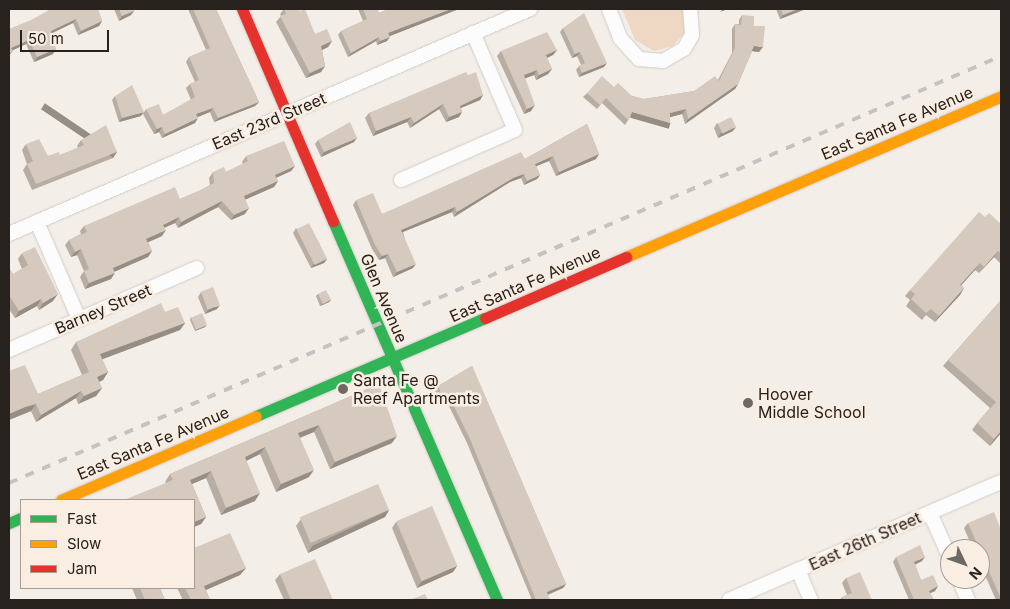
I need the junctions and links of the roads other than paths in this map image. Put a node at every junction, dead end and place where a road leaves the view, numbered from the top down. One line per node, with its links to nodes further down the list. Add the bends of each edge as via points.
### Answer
1 (242, 9): 7 (street, Glen Avenue)
2 (530, 9): 5 (street, East 23rd Street)
3 (609, 9): 4 (street, via 620,38 639,59 662,61 684,49 692,35)
4 (690, 9)
5 (473, 33): 7 (street, East 23rd Street); 8 (street, via 515,130)
6 (1001, 96): 14 (street, East Santa Fe Avenue)
7 (287, 114): 9 (street, East 23rd Street); 14 (street, Glen Avenue)
8 (401, 180)
9 (37, 222): 10 (street, East 23rd Street); 12 (street)
10 (9, 234)
11 (197, 268): 12 (street, Barney Street)
12 (79, 319): 13 (street, Barney Street)
13 (9, 350)
14 (393, 360): 16 (street, East Santa Fe Avenue); 20 (street, Glen Avenue)
15 (1001, 482): 17 (street, East 26th Street)
16 (63, 499)
17 (930, 513): 18 (street); 19 (street, East 26th Street)
18 (942, 539)
19 (798, 570): 21 (street, East 26th Street); 22 (street)
20 (497, 600)
21 (729, 600)
22 (811, 600)

